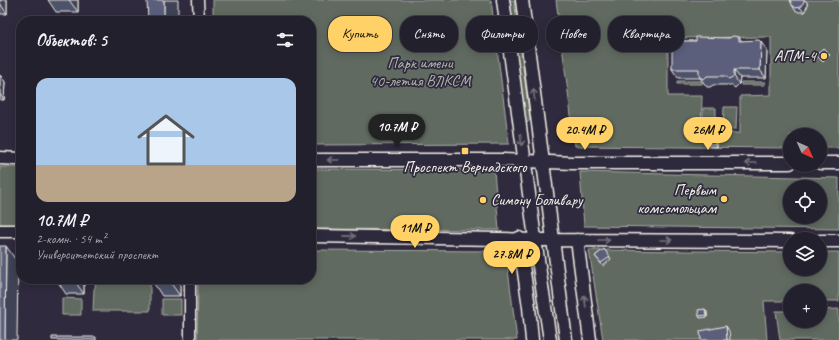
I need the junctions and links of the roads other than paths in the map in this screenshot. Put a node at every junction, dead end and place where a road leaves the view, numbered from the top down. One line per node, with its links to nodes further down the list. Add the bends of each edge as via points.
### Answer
1 (198, 0): 4 (street)
2 (503, 0): 8 (main road, one-way to 8)
3 (522, 0): 9 (main road, one-way to 3)
4 (199, 16)
5 (0, 158): 6 (main road)
6 (16, 159)
7 (316, 160): 8 (main road, one-way to 7)
8 (524, 160): 9 (main road); 17 (main road)
9 (543, 161): 10 (main road, one-way to 9); 18 (main road)
10 (783, 163)
11 (827, 163): 12 (main road)
12 (839, 163)
13 (0, 230): 14 (main road)
14 (16, 231)
15 (316, 236): 16 (main road, one-way to 16)
16 (519, 238): 17 (main road); 24 (main road)
17 (535, 239): 18 (main road); 25 (main road)
18 (553, 240): 19 (main road); 29 (main road)
19 (577, 240): 20 (main road, one-way to 20); 30 (main road, one-way to 19)
20 (783, 241)
21 (827, 241): 22 (main road)
22 (839, 241)
23 (190, 284): 26 (street)
24 (529, 307): 25 (main road); 27 (main road)
25 (548, 324): 28 (main road)
26 (190, 340)
27 (532, 340)
28 (550, 340)
29 (566, 340)
30 (590, 340)

